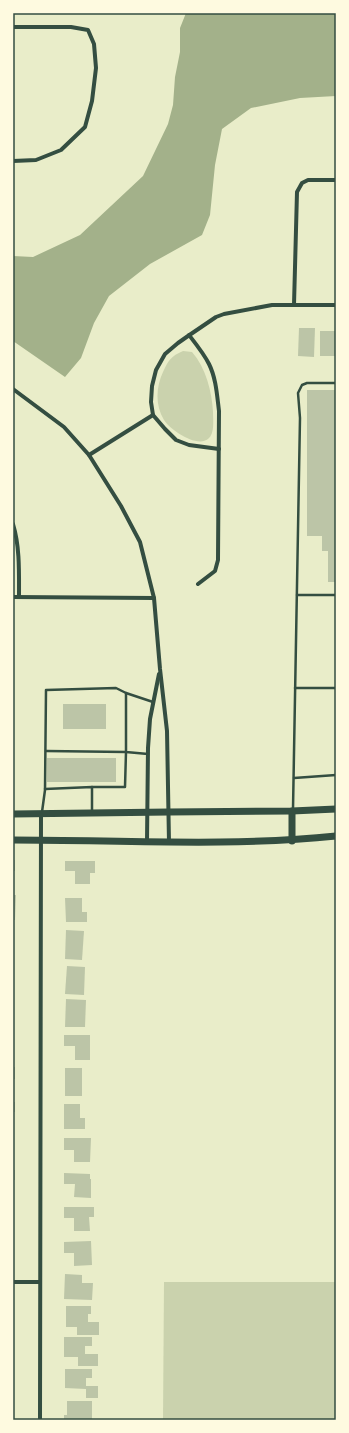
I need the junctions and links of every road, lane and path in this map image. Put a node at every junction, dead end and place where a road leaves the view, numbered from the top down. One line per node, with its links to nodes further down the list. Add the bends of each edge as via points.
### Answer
1 (13, 27): 2 (street, via 70,27 88,30 94,44 96,68 92,101 85,127 61,150 36,160)
2 (13, 161)
3 (336, 180): 4 (street, via 308,180 302,183 297,192)
4 (294, 305): 5 (street); 6 (street, via 272,305 224,314)
5 (336, 305)
6 (189, 335): 9 (street, via 165,354 156,370 152,386); 10 (street, via 210,366 216,388)
7 (336, 383): 14 (lane, via 307,383 302,385 298,393 300,418)
8 (13, 388): 11 (street, via 64,427)
9 (153, 415): 10 (street, via 176,440 189,445); 11 (street)
10 (219, 449): 13 (street, via 218,560 215,571)
11 (89, 455): 18 (street, via 140,542)
12 (13, 524): 17 (street)
13 (198, 584)
14 (297, 595): 15 (lane); 20 (lane)
15 (336, 595)
16 (13, 597): 17 (street)
17 (19, 597): 18 (street)
18 (154, 598): 19 (street)
19 (160, 669): 23 (street); 33 (street, via 167,731)
20 (295, 688): 21 (lane); 28 (lane)
21 (336, 688)
22 (126, 693): 23 (lane); 24 (lane, via 116,688 46,690); 25 (lane)
23 (153, 702): 26 (street)
24 (46, 751): 25 (lane); 30 (lane)
25 (126, 752): 26 (lane); 29 (lane, via 124,787)
26 (148, 754): 32 (street)
27 (336, 775): 28 (lane)
28 (294, 778): 34 (lane)
29 (92, 787): 30 (lane); 35 (lane)
30 (45, 788): 37 (lane)
31 (336, 809): 34 (main road)
32 (147, 812): 33 (main road); 35 (main road); 42 (street)
33 (169, 812): 34 (main road); 43 (street)
34 (292, 812): 41 (main road)
35 (92, 813): 37 (main road)
36 (13, 814): 37 (main road)
37 (41, 814): 40 (street)
38 (336, 836): 41 (main road)
39 (13, 840): 40 (main road)
40 (41, 840): 42 (main road); 45 (street)
41 (292, 841): 43 (main road)
42 (147, 842): 43 (main road)
43 (169, 842)
44 (13, 1282): 45 (street)
45 (39, 1282): 46 (street)
46 (40, 1420)

